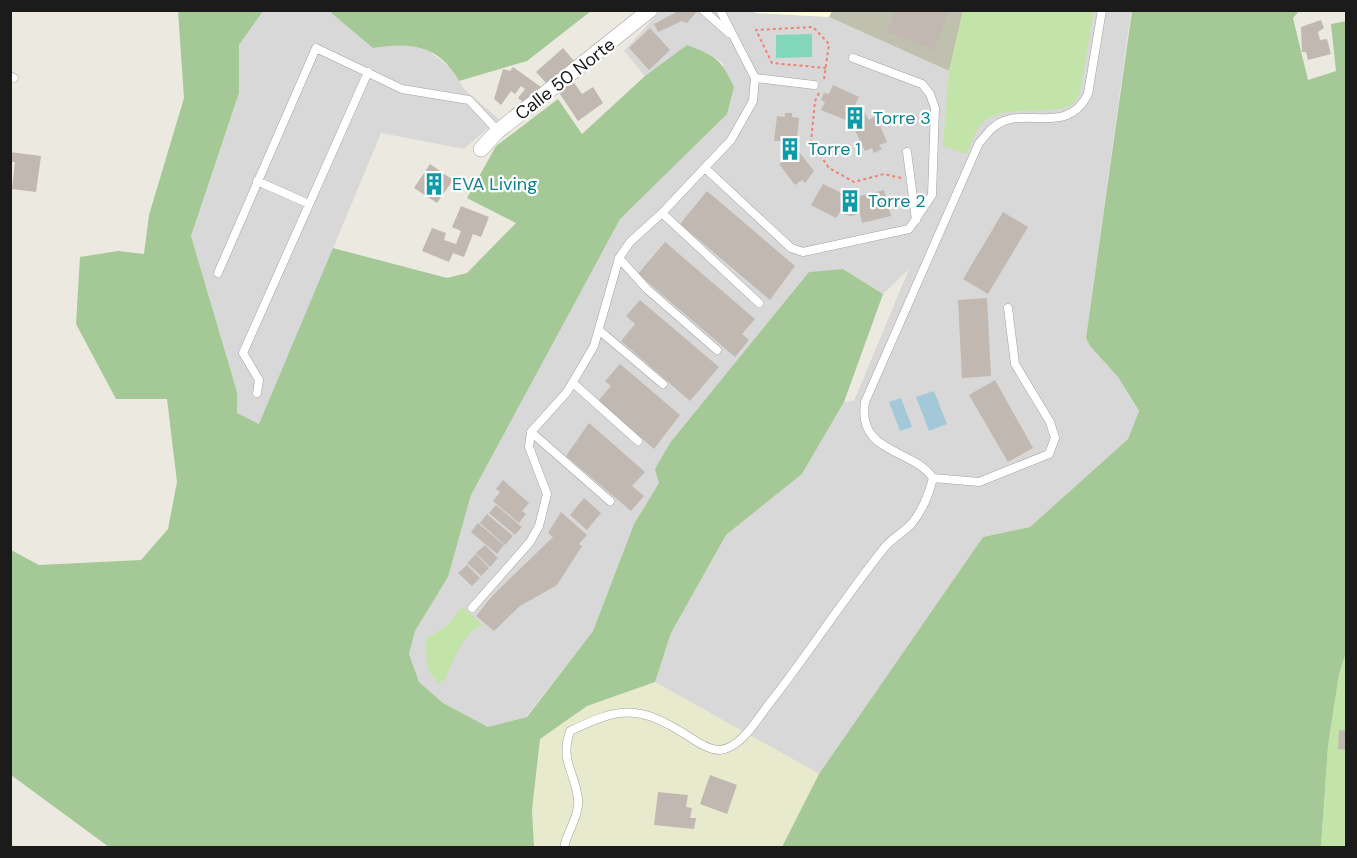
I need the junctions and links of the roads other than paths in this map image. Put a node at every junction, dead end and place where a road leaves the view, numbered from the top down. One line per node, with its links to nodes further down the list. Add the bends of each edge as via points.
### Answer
1 (650, 10): 10 (street, Calle 50 Norte)
2 (703, 10): 5 (lane)
3 (720, 10): 5 (lane)
4 (1102, 10): 29 (lane, via 1088,94 1081,107 1056,118 1016,119 995,125 979,143 865,402 863,414 871,434 882,446 928,470)
5 (731, 35): 8 (lane)
6 (853, 58): 17 (lane, via 921,84 930,94 934,108 932,195)
7 (368, 72): 10 (lane, via 402,89 469,100); 14 (lane, via 316,48); 15 (lane)
8 (755, 78): 9 (lane); 13 (lane, via 753,101 746,115 731,140)
9 (814, 85)
10 (498, 131): 11 (street, Calle 50 Norte)
11 (482, 149)
12 (907, 152): 17 (lane)
13 (705, 168): 16 (lane); 17 (lane, via 791,248 803,252 909,229)
14 (257, 181): 15 (lane); 19 (lane)
15 (309, 204): 26 (lane, via 243,353 259,380)
16 (662, 213): 18 (lane, via 630,242); 20 (lane)
17 (916, 220)
18 (620, 258): 22 (lane); 23 (lane, via 647,289)
19 (218, 273)
20 (759, 303)
21 (1008, 308): 29 (lane, via 1015,364 1050,422 1055,438 1049,454 979,482)
22 (600, 331): 24 (lane); 25 (lane)
23 (717, 350)
24 (573, 383): 27 (lane); 28 (lane)
25 (663, 384)
26 (257, 393)
27 (531, 432): 30 (lane); 31 (lane, via 529,447 547,494 539,526 530,542)
28 (638, 441)
29 (933, 478): 32 (lane, via 912,524 888,543 740,741 722,750 711,748 674,727 632,711 611,712 570,731 564,746 566,765 578,800)
30 (610, 501)
31 (472, 608)
32 (564, 848)

